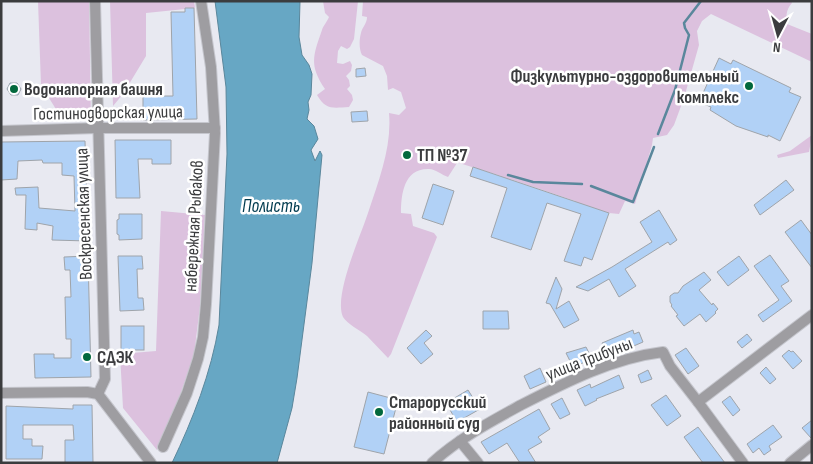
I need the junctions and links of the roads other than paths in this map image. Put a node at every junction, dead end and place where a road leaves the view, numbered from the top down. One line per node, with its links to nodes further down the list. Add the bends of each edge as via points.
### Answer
1 (95, 1): 3 (street, Воскресенская улица)
2 (201, 1): 4 (street, набережная Рыбаков, via 211,67)
3 (98, 128): 4 (street, Гостинодворская улица); 5 (street, Гостинодворская улица); 8 (street, Воскресенская улица, via 105,379)
4 (215, 128): 12 (street, набережная Рыбаков, via 203,337 187,393)
5 (1, 131)
6 (812, 315): 9 (street)
7 (1, 393): 8 (street)
8 (98, 394): 13 (street)
9 (698, 402): 10 (street, улица Трибуны, via 663,352 640,355 609,364 554,388); 16 (street)
10 (460, 441): 14 (street, улица Трибуны); 15 (street)
11 (812, 445): 17 (street)
12 (163, 447)
13 (151, 463)
14 (432, 463)
15 (478, 463)
16 (743, 463)
17 (790, 463)

